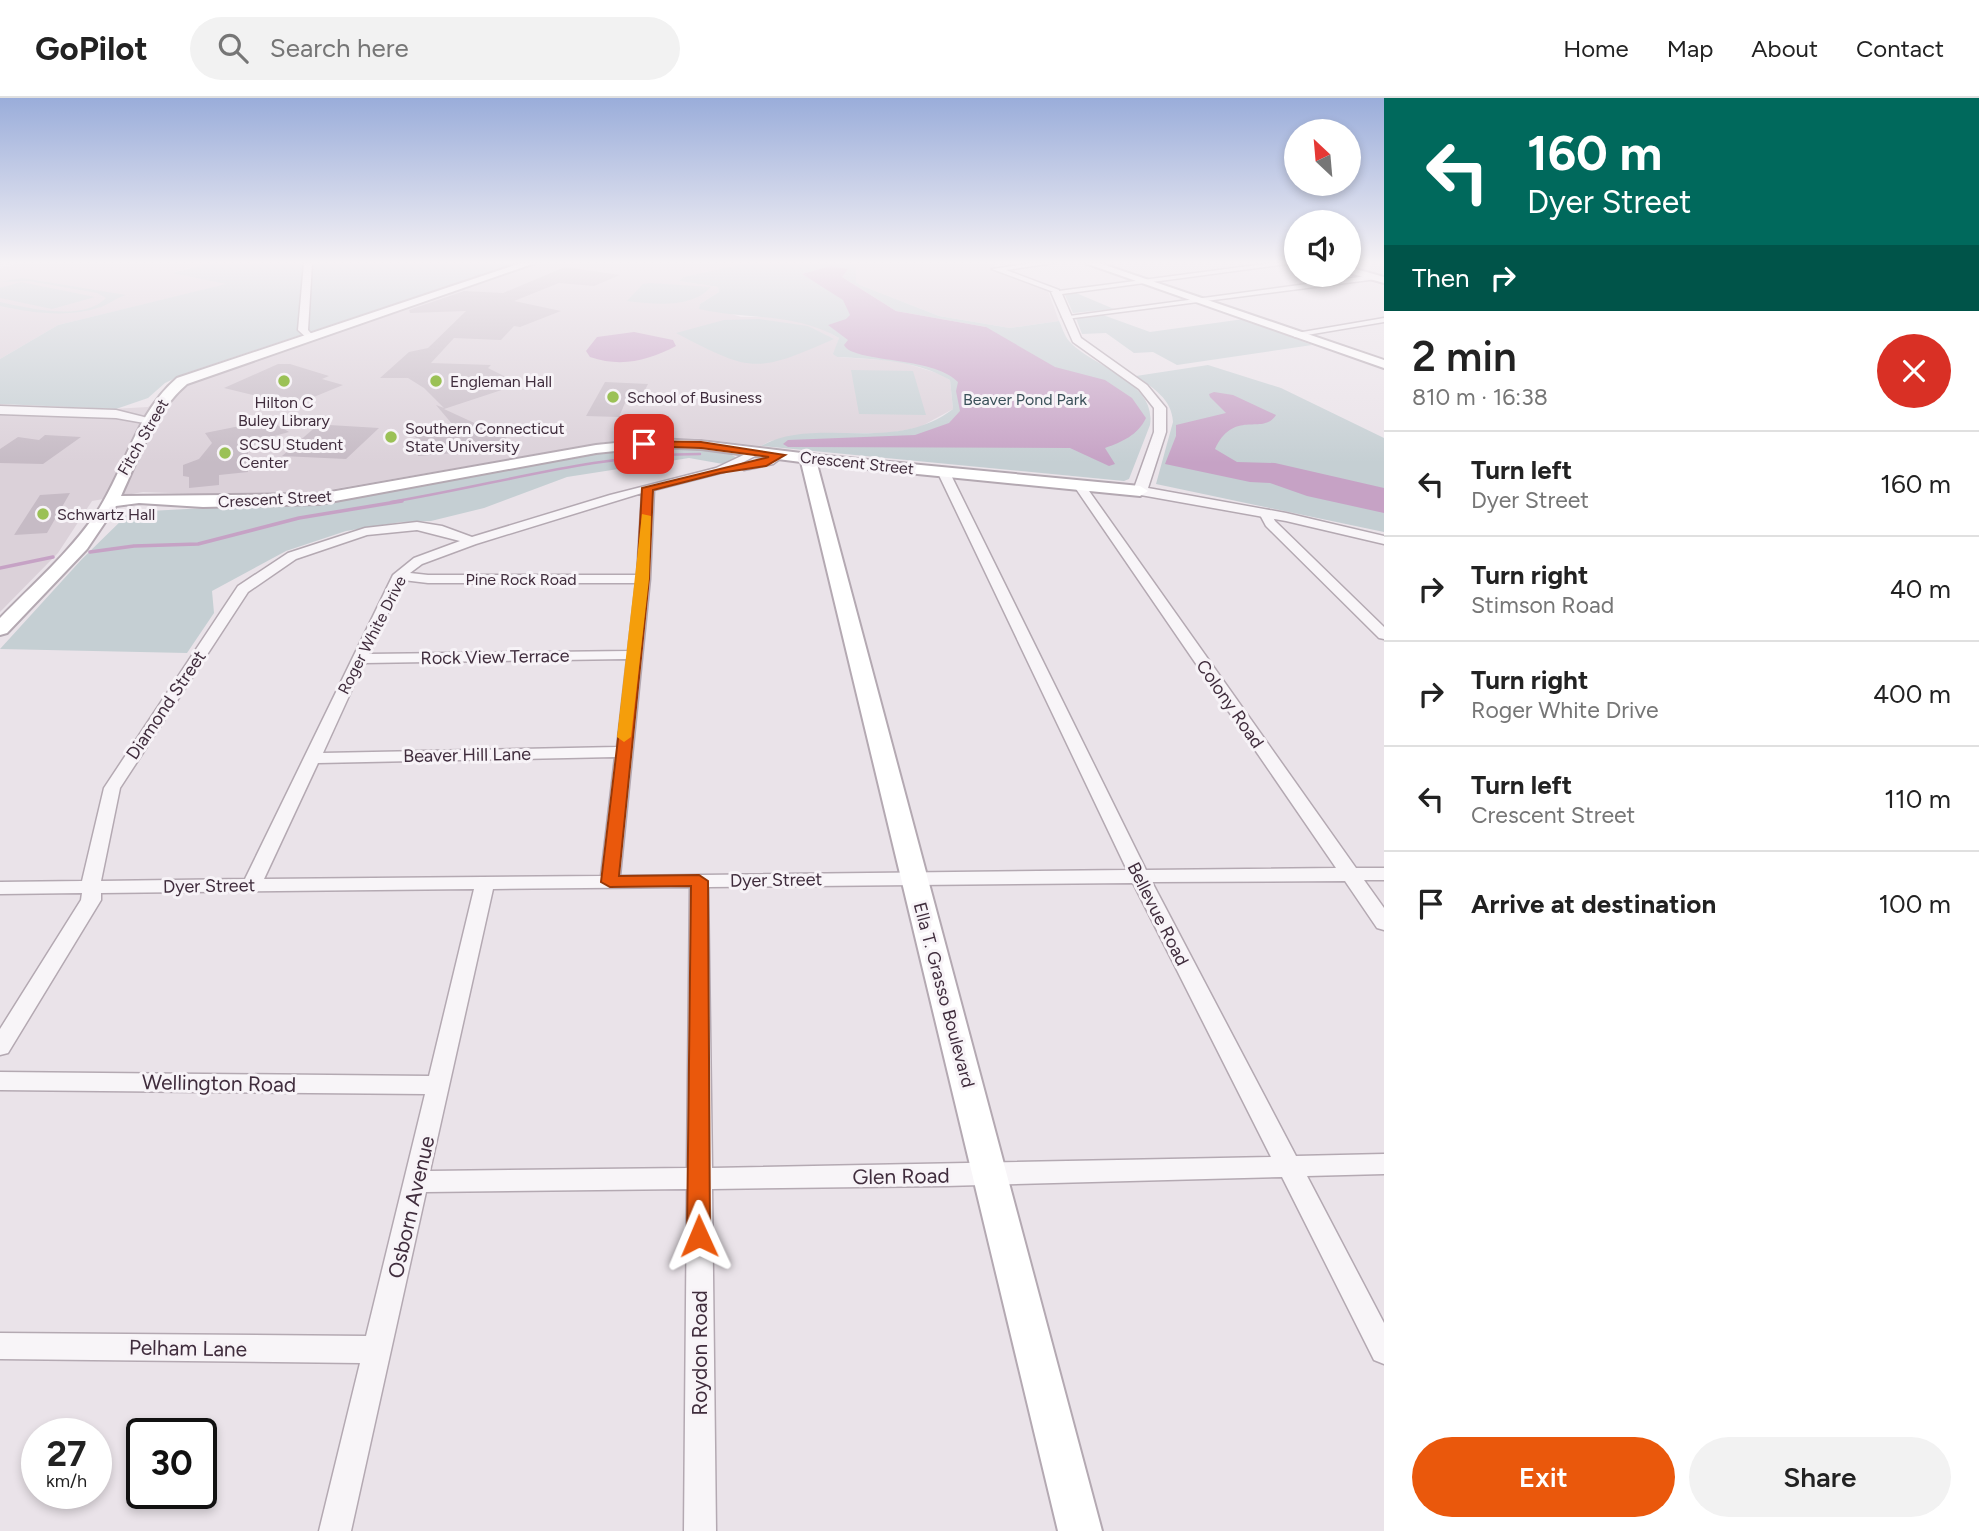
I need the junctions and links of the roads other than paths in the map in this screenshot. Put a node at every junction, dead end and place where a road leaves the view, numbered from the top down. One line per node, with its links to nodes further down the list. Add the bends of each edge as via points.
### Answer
1 (303, 330): 7 (street)
2 (330, 330): 7 (main road, Fitch Street)
3 (1073, 330): 18 (street, via 1080,343 1143,387 1160,408 1160,432)
4 (1283, 330): 6 (main road)
5 (1321, 330): 6 (street)
6 (1295, 334): 8 (main road)
7 (309, 337): 11 (main road, Fitch Street, via 267,351 196,385)
8 (1383, 363)
9 (0, 410): 10 (street)
10 (65, 414): 11 (street); 11 (street, via 120,421)
11 (158, 415): 19 (main road, Fitch Street, via 131,484)
12 (758, 452): 13 (main road, Crescent Street); 14 (street, Roger White Drive); 19 (main road, Crescent Street, via 687,444 630,445 319,499 132,508)
13 (794, 457): 14 (street, Roger White Drive); 15 (main road, Crescent Street); 34 (main road, Ella T. Grasso Boulevard)
14 (719, 470): 17 (street, Roger White Drive)
15 (943, 471): 16 (main road, Crescent Street); 33 (street, Bellevue Road)
16 (1078, 483): 18 (main road, Crescent Street); 31 (street, Colony Road)
17 (648, 488): 22 (street, Roger White Drive); 24 (street)
18 (1140, 491): 20 (street, Crescent Street)
19 (111, 502): 25 (main road, Fitch Street, via 80,545)
20 (1265, 513): 21 (street, Crescent Street); 26 (street, via 1269,523)
21 (1384, 540)
22 (472, 541): 23 (street, Roger White Drive, via 418,561); 39 (street, Diamond Street, via 417,526 365,532 292,556 243,589 111,788)
23 (399, 575): 24 (street, Pine Rock Road, via 428,579); 28 (street, Roger White Drive)
24 (643, 579): 27 (street)
25 (0, 629)
26 (1384, 635)
27 (633, 655): 28 (street, Rock View Terrace); 29 (street)
28 (358, 659): 30 (street, Roger White Drive)
29 (622, 752): 30 (street, Beaver Hill Lane); 36 (street)
30 (311, 758): 38 (street, Roger White Drive)
31 (1349, 874): 32 (street, Dyer Street); 33 (street, Dyer Street); 41 (street, Colony Road)
32 (1384, 874)
33 (1139, 876): 34 (street, Dyer Street); 46 (street, Bellevue Road)
34 (913, 879): 35 (street, Dyer Street); 47 (main road, Ella T. Grasso Boulevard)
35 (699, 881): 36 (street, Dyer Street); 48 (street, Roydon Road)
36 (610, 882): 37 (street, Dyer Street)
37 (485, 883): 38 (street, Dyer Street); 44 (street, Osborn Avenue)
38 (252, 885): 39 (street, Dyer Street)
39 (91, 887): 40 (street, Dyer Street); 42 (street, Diamond Street, via 91,900)
40 (0, 888)
41 (1384, 923)
42 (0, 1047)
43 (0, 1081): 44 (street, Wellington Road)
44 (438, 1085): 49 (street, Osborn Avenue)
45 (1384, 1164): 46 (street, Glen Road)
46 (1287, 1165): 47 (street, Glen Road); 52 (street, Bellevue Road)
47 (991, 1174): 48 (street, Glen Road); 55 (main road, Ella T. Grasso Boulevard)
48 (698, 1179): 49 (street, Glen Road); 54 (street, Roydon Road)
49 (417, 1182): 51 (street, Osborn Avenue)
50 (0, 1346): 51 (street, Pelham Lane)
51 (377, 1350): 53 (street, Osborn Avenue)
52 (1384, 1351)
53 (335, 1531)
54 (700, 1531)
55 (1080, 1531)

